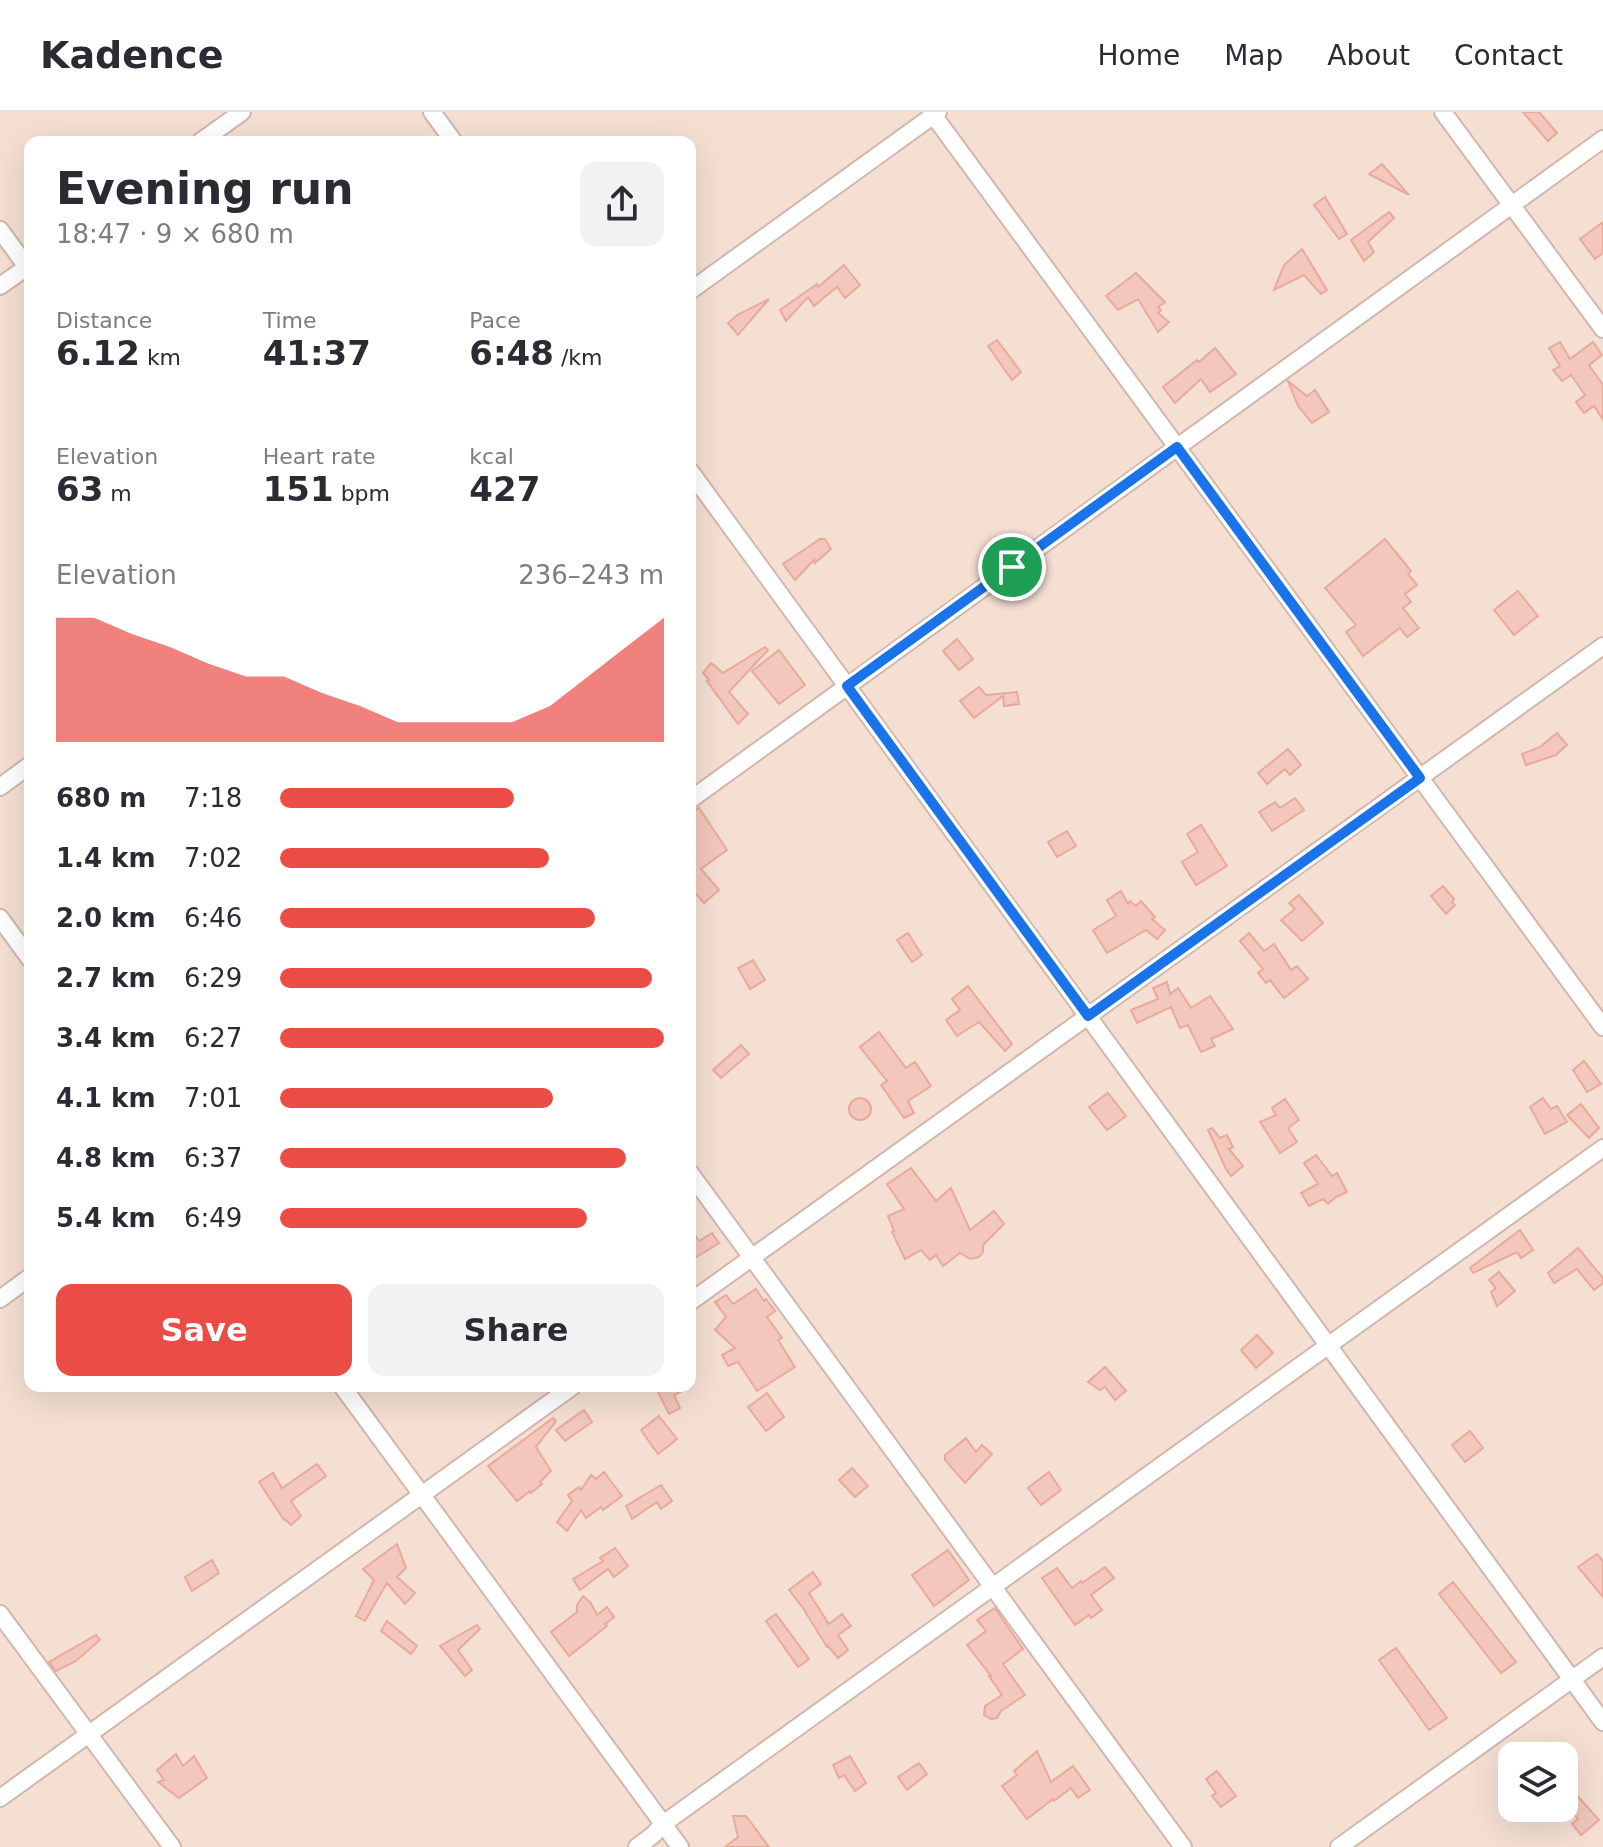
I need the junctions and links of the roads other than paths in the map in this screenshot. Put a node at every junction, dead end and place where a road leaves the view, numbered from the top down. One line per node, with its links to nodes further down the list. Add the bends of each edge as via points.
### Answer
1 (242, 112): 5 (street)
2 (432, 112): 6 (street)
3 (1443, 112): 8 (street)
4 (934, 113): 13 (street); 15 (street)
5 (208, 136)
6 (450, 136)
7 (1603, 139): 8 (street)
8 (1512, 205): 14 (street); 15 (street)
9 (0, 230): 10 (street)
10 (24, 261)
11 (24, 271): 12 (street)
12 (0, 286)
13 (696, 287)
14 (1603, 329)
15 (1177, 447): 18 (street); 20 (street)
16 (696, 479): 18 (street)
17 (1603, 646): 20 (street)
18 (847, 686): 22 (street); 25 (street)
19 (24, 769): 21 (street)
20 (1420, 778): 25 (street); 26 (street)
21 (0, 787)
22 (696, 796)
23 (0, 918): 24 (street)
24 (24, 951)
25 (1088, 1016): 29 (street); 33 (street)
26 (1603, 1027)
27 (1603, 1148): 33 (street)
28 (696, 1181): 29 (street)
29 (752, 1258): 31 (street); 37 (street)
30 (24, 1281): 32 (street)
31 (696, 1298)
32 (0, 1299)
33 (1328, 1345): 37 (street); 40 (street)
34 (346, 1392): 36 (street)
35 (565, 1392): 36 (street)
36 (421, 1495): 42 (street); 44 (street)
37 (993, 1587): 44 (street); 48 (street)
38 (0, 1614): 42 (street)
39 (1603, 1657): 40 (street)
40 (1572, 1679): 41 (street); 49 (street)
41 (1603, 1722)
42 (88, 1734): 43 (street); 45 (street)
43 (0, 1798)
44 (663, 1824): 46 (street); 47 (street)
45 (172, 1847)
46 (637, 1847)
47 (680, 1847)
48 (1183, 1847)
49 (1339, 1847)

